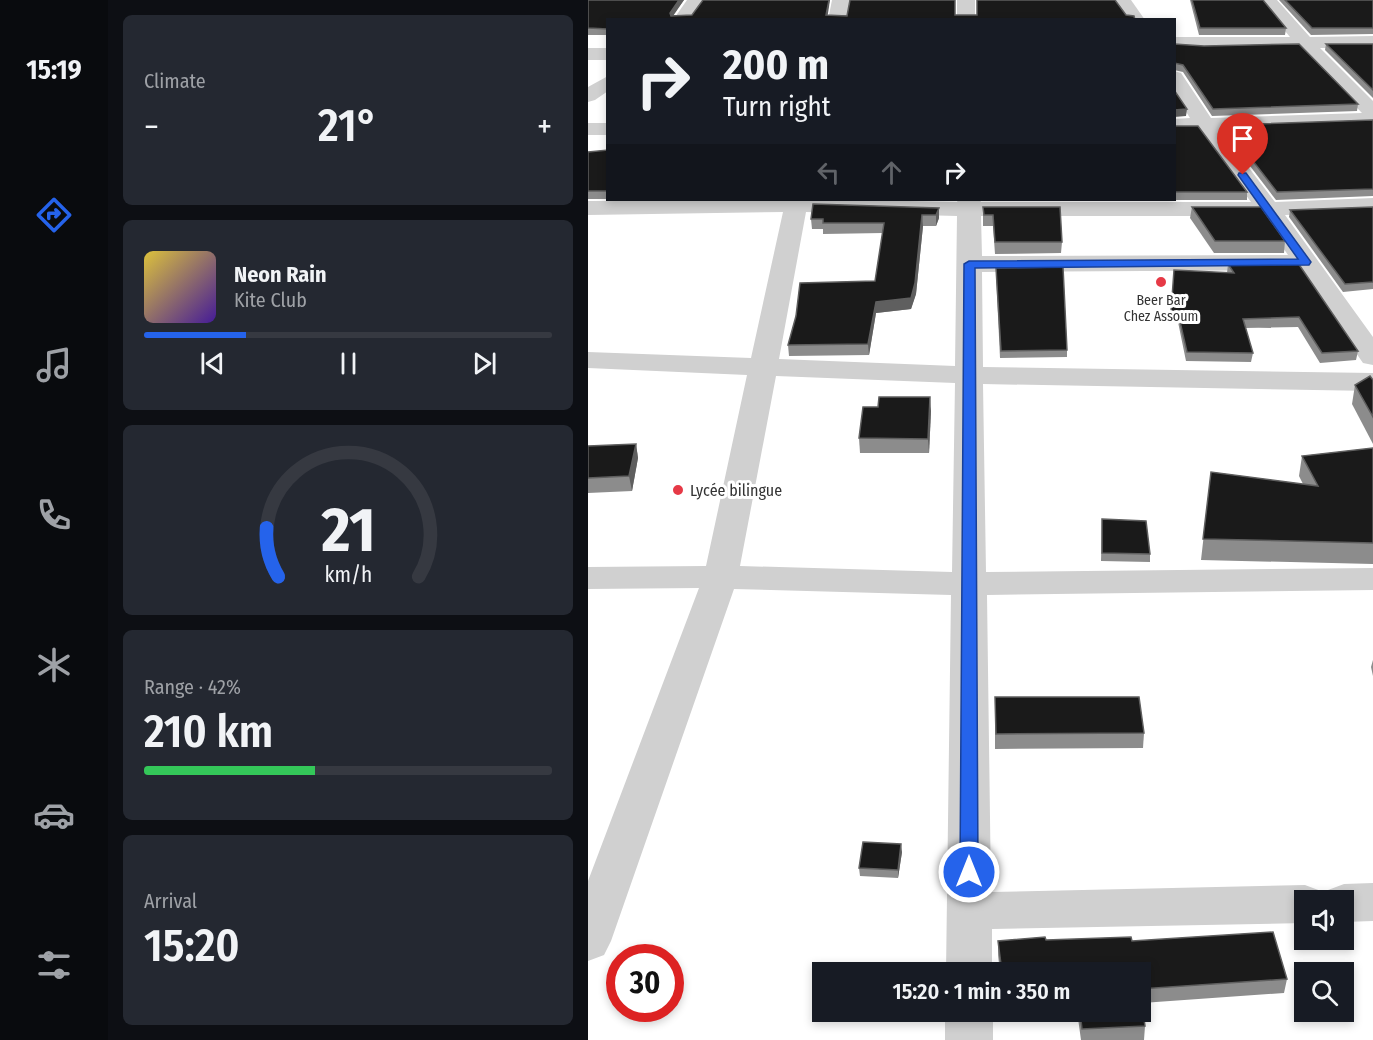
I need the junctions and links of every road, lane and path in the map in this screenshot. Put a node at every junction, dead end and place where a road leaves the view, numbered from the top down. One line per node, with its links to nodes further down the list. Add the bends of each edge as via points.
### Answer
1 (696, 0): 6 (street)
2 (841, 0): 7 (street)
3 (966, 0): 8 (street)
4 (1122, 0): 9 (street)
5 (1268, 0): 12 (street)
6 (683, 18)
7 (837, 18)
8 (966, 18)
9 (1135, 18)
10 (1373, 42): 12 (street)
11 (1176, 43): 12 (street)
12 (1305, 43): 18 (street)
13 (588, 54): 14 (street)
14 (606, 54)
15 (1176, 81): 21 (street)
16 (606, 83): 17 (street)
17 (588, 96)
18 (1373, 112)
19 (1373, 119): 21 (street)
20 (1176, 125): 21 (street)
21 (1205, 125): 28 (street)
22 (588, 129): 23 (street)
23 (606, 129)
24 (796, 202): 25 (street); 27 (street); 33 (street)
25 (969, 204): 28 (street); 30 (street)
26 (1373, 205): 28 (street)
27 (588, 208)
28 (1268, 208): 29 (street)
29 (1305, 262): 30 (street); 31 (street)
30 (969, 264): 34 (street)
31 (1373, 357)
32 (588, 360): 33 (street)
33 (762, 368): 34 (street); 36 (street)
34 (969, 375): 35 (street); 39 (street)
35 (1373, 382)
36 (721, 577): 37 (street); 39 (street); 44 (street)
37 (588, 578)
38 (1373, 579): 39 (street)
39 (969, 584): 43 (street)
40 (1373, 902): 41 (street)
41 (1354, 903)
42 (1294, 904): 43 (street)
43 (969, 911): 45 (street)
44 (588, 941)
45 (969, 962)
46 (969, 1022): 47 (street)
47 (969, 1040)

